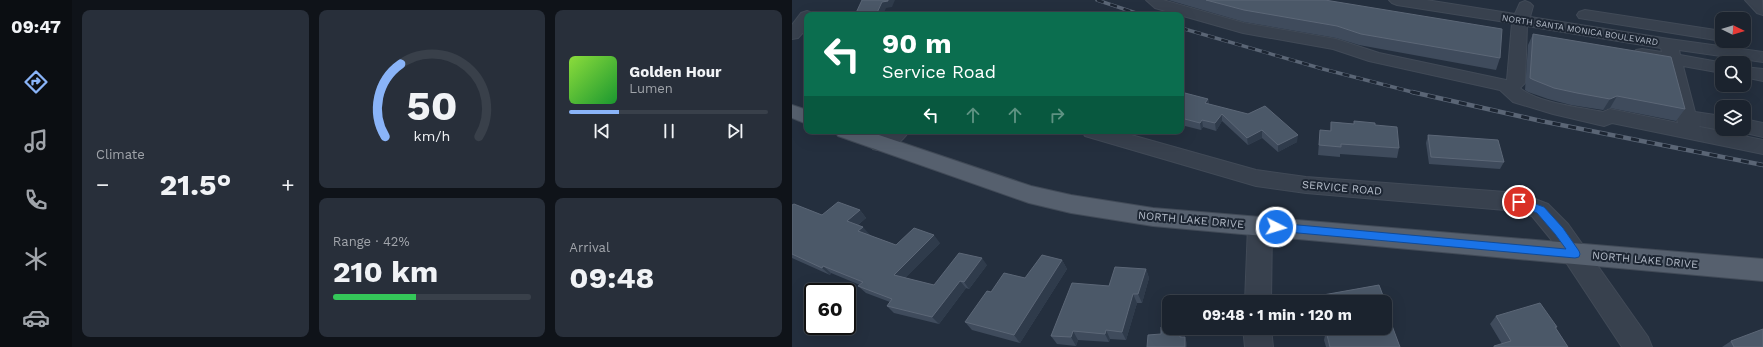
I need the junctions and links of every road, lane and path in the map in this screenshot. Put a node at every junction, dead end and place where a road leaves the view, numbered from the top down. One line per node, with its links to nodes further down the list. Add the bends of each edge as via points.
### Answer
1 (1154, 0): 17 (street, via 1160,5 1243,28 1336,44 1375,57)
2 (1485, 0): 7 (street, NORTH SANTA MONICA BOULEVARD)
3 (1753, 0): 5 (street)
4 (1394, 6): 7 (street)
5 (1763, 10)
6 (804, 16): 8 (street, via 801,26)
7 (1521, 20): 12 (street); 12 (street, NORTH SANTA MONICA BOULEVARD); 17 (street, via 1516,83)
8 (792, 34)
9 (1715, 37): 12 (street, NORTH SANTA MONICA BOULEVARD)
10 (1751, 41): 11 (street)
11 (1763, 43)
12 (1669, 44): 13 (street, NORTH SANTA MONICA BOULEVARD); 14 (street); 21 (street)
13 (1763, 57)
14 (1715, 65)
15 (1751, 73): 16 (street)
16 (1763, 75)
17 (1506, 86): 21 (street, via 1520,98 1553,108 1607,117)
18 (792, 111): 19 (main road)
19 (804, 116)
20 (1715, 123): 21 (street)
21 (1689, 125): 27 (street)
22 (1751, 127): 23 (street)
23 (1763, 130)
24 (864, 134): 26 (main road, NORTH LAKE DRIVE)
25 (1102, 134): 29 (street, SERVICE ROAD, via 1256,178 1519,202 1540,210)
26 (889, 138): 28 (main road, NORTH LAKE DRIVE, via 1053,200 1153,217)
27 (1763, 147)
28 (1260, 226): 29 (main road, NORTH LAKE DRIVE); 31 (street)
29 (1575, 254): 30 (main road, NORTH LAKE DRIVE); 34 (street, SERVICE ROAD)
30 (1763, 270)
31 (1258, 295)
32 (1258, 335): 33 (street)
33 (1259, 347)
34 (1638, 347)

